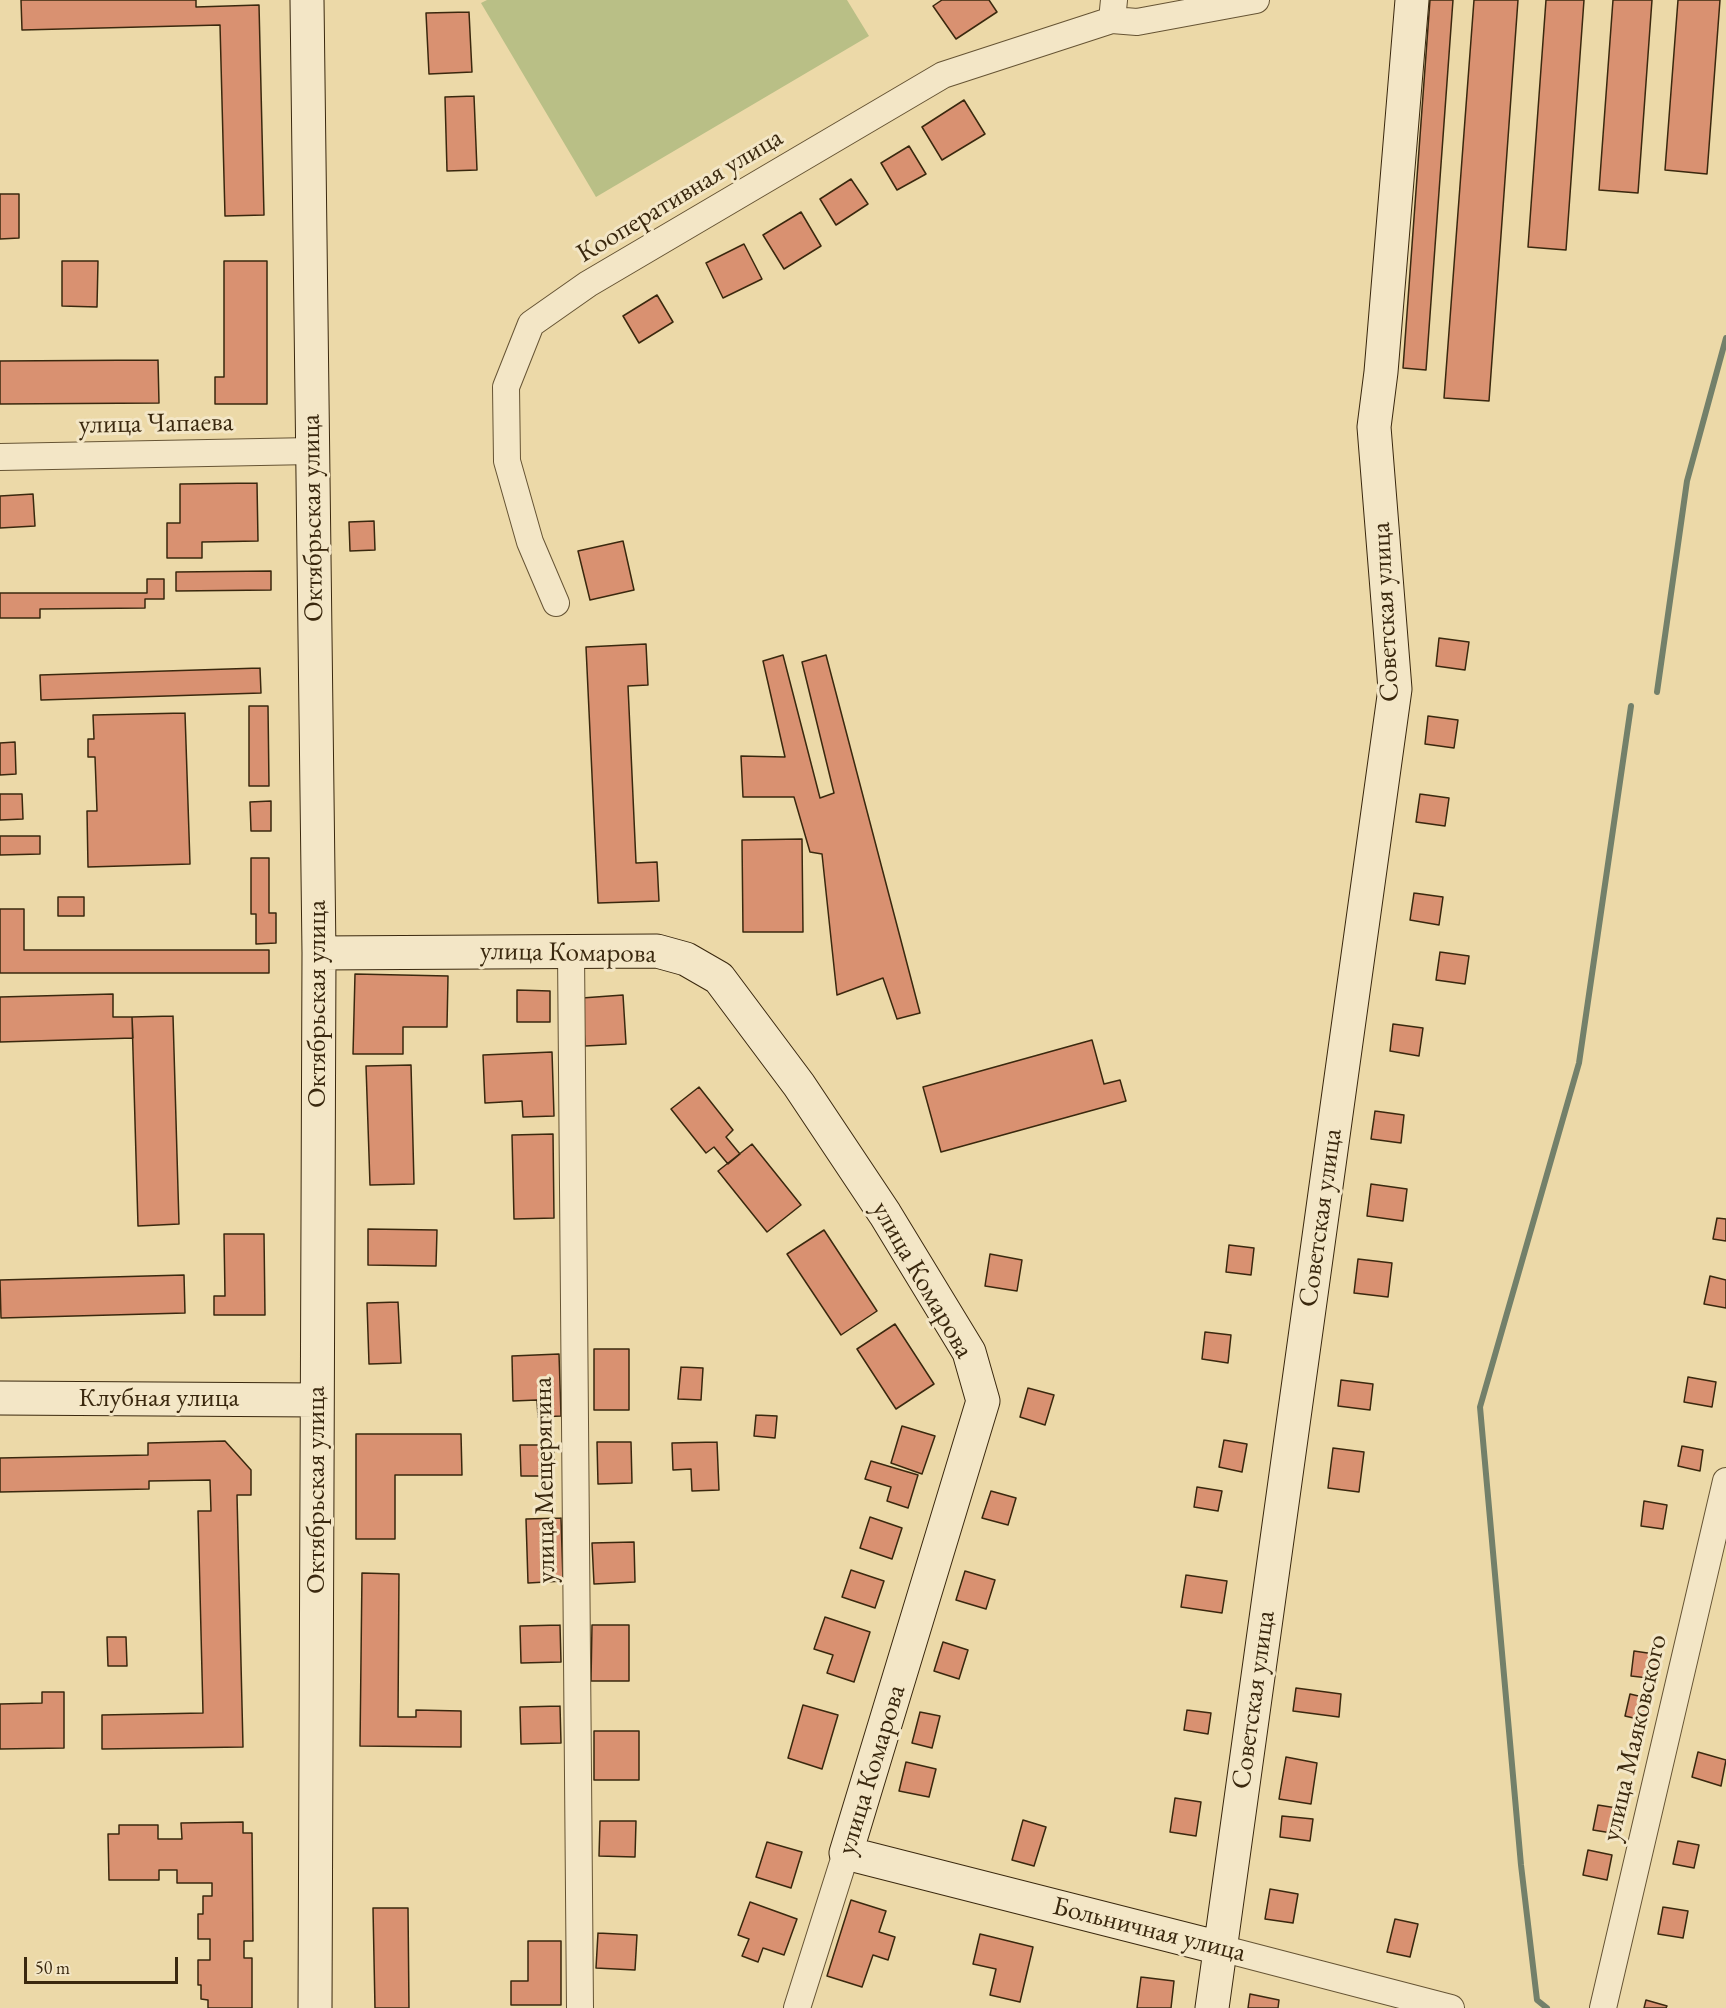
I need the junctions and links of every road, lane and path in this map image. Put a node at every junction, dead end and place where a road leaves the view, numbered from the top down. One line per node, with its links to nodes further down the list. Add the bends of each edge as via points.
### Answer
1 (307, 0): 5 (main road, Октябрьская улица)
2 (1256, 0): 4 (street, via 1137,22)
3 (1412, 0): 14 (main road, Советская улица, via 1374,427 1395,689)
4 (1113, 10): 7 (street, Кооперативная улица, via 943,75 588,284 531,324 506,387 507,461 530,542)
5 (312, 451): 6 (street, улица Чапаева); 9 (main road, Октябрьская улица)
6 (0, 457)
7 (556, 603)
8 (570, 952): 9 (main road, улица Комарова); 13 (main road, улица Комарова, via 657,951 686,959 719,978 799,1085 885,1214 969,1352 983,1401); 16 (street, улица Мещерягина)
9 (319, 953): 11 (main road, Октябрьская улица)
10 (0, 1398): 11 (main road, Клубная улица)
11 (317, 1400): 15 (main road, Октябрьская улица)
12 (1726, 1481): 20 (street, улица Маяковского)
13 (846, 1853): 14 (main road, Больничная улица); 17 (street, улица Комарова)
14 (1220, 1948): 18 (main road, Советская улица); 19 (street, Больничная улица)
15 (315, 2008)
16 (580, 2008)
17 (797, 2008)
18 (1212, 2008)
19 (1451, 2008)
20 (1603, 2008)

